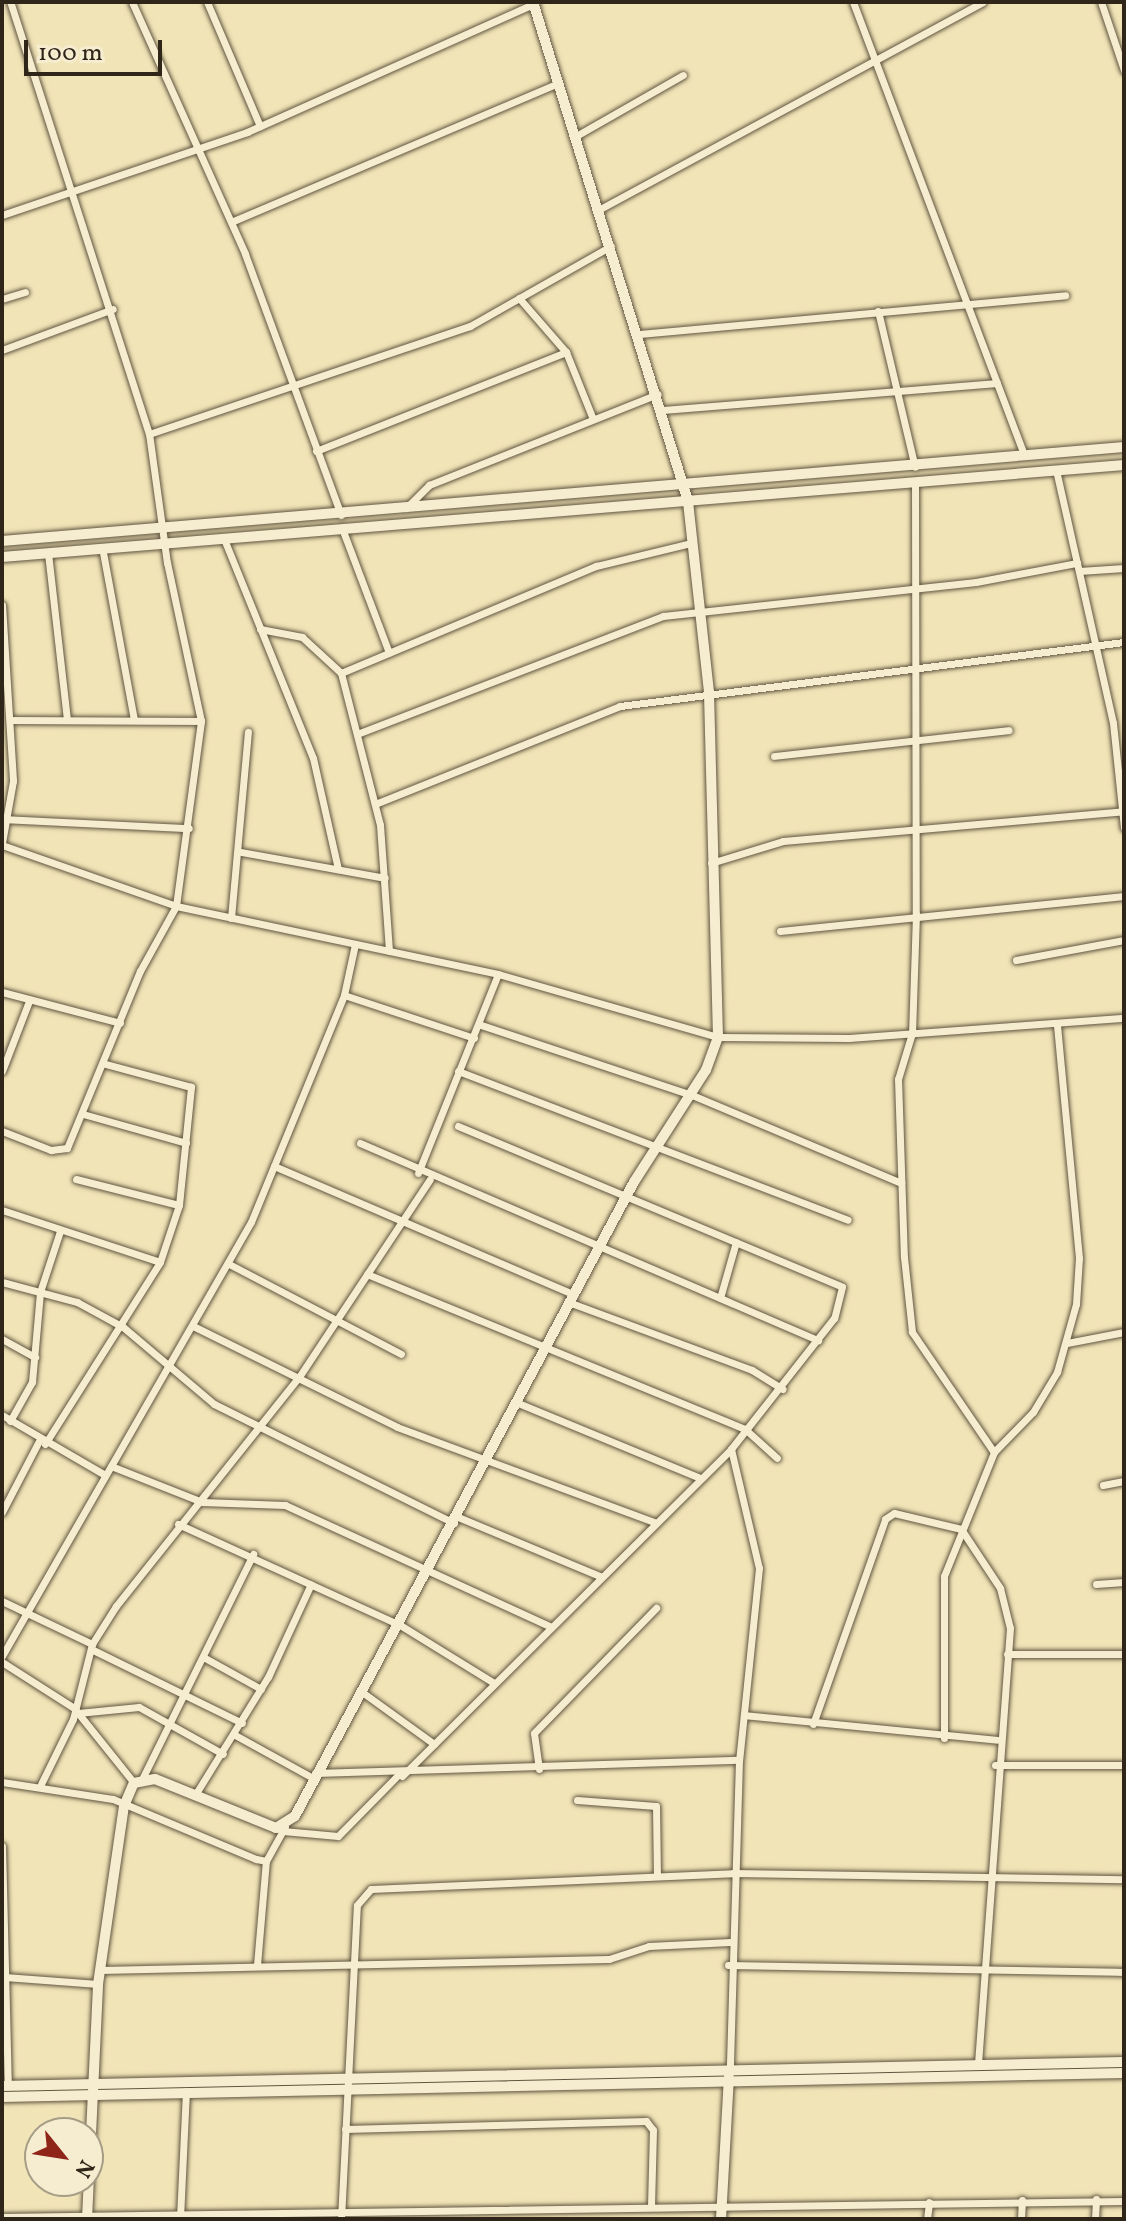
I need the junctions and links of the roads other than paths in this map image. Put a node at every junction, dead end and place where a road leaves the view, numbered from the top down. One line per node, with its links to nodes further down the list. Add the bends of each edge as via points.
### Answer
1 (10, 2): 15 (street)
2 (132, 2): 14 (street)
3 (207, 2): 12 (street)
4 (853, 2): 8 (street)
5 (983, 2): 8 (street)
6 (1101, 2): 9 (street)
7 (535, 3): 11 (main road); 12 (street)
8 (876, 59): 16 (street); 24 (street)
9 (1124, 70)
10 (683, 75): 13 (street)
11 (559, 83): 13 (main road); 18 (street)
12 (260, 126): 14 (street)
13 (576, 136): 16 (main road)
14 (198, 150): 15 (street); 18 (street)
15 (72, 196): 17 (street); 25 (street)
16 (600, 209): 19 (main road)
17 (2, 215)
18 (231, 222): 31 (street)
19 (611, 246): 22 (street); 27 (main road)
20 (25, 292): 23 (street)
21 (1065, 295): 24 (street)
22 (519, 298): 29 (street); 31 (street, via 470,326)
23 (2, 299)
24 (969, 302): 26 (street); 30 (street)
25 (113, 309): 28 (street); 36 (street)
26 (878, 311): 27 (street); 32 (street)
27 (640, 334): 33 (main road)
28 (2, 350)
29 (566, 352): 35 (street); 38 (street)
30 (997, 383): 32 (street); 39 (street)
31 (292, 385): 36 (street); 38 (street)
32 (895, 388): 34 (street); 41 (street)
33 (659, 394): 34 (main road); 35 (street)
34 (663, 410): 44 (main road)
35 (593, 419): 46 (street, via 429,485)
36 (149, 434): 48 (street)
37 (1124, 447): 39 (main road)
38 (316, 451): 47 (street)
39 (1025, 456): 41 (main road)
40 (1124, 465): 42 (main road)
41 (915, 467): 44 (main road)
42 (1056, 470): 43 (main road); 57 (street)
43 (915, 483): 45 (main road); 59 (street)
44 (685, 484): 45 (main road); 46 (main road)
45 (688, 501): 49 (main road); 52 (main road)
46 (404, 510): 47 (main road)
47 (341, 515): 48 (main road)
48 (166, 529): 51 (main road); 53 (street)
49 (343, 531): 50 (main road); 65 (street)
50 (224, 539): 53 (main road); 62 (street)
51 (2, 540)
52 (691, 543): 61 (main road); 65 (street, via 596,566)
53 (168, 545): 54 (main road); 72 (street)
54 (102, 547): 55 (main road); 71 (street)
55 (48, 553): 56 (main road); 70 (street)
56 (2, 557)
57 (1078, 567): 58 (street); 59 (street); 64 (street)
58 (1124, 568)
59 (918, 585): 61 (street); 66 (street)
60 (2, 605): 69 (street)
61 (699, 608): 68 (main road); 77 (street)
62 (260, 629): 67 (street, via 302,637); 89 (street, via 313,758)
63 (1124, 642): 64 (street)
64 (1097, 645): 66 (street); 74 (street)
65 (389, 653): 67 (street)
66 (917, 668): 68 (street); 78 (street)
67 (341, 673): 77 (street)
68 (709, 692): 80 (street, via 620,706); 88 (main road)
69 (12, 720): 70 (street); 82 (street)
70 (67, 720): 71 (street)
71 (134, 720): 72 (street)
72 (201, 721): 84 (street)
73 (1124, 722): 74 (street)
74 (1113, 723): 81 (street)
75 (1009, 730): 78 (street)
76 (248, 732): 87 (street)
77 (357, 734): 80 (street)
78 (916, 739): 79 (street); 85 (street)
79 (774, 756)
80 (375, 804): 90 (street)
81 (1122, 811): 83 (street); 85 (street)
82 (5, 819): 84 (street); 86 (street)
83 (1124, 827)
84 (189, 828): 92 (street)
85 (915, 831): 88 (street, via 783,841); 93 (street)
86 (2, 844): 92 (street)
87 (241, 852): 89 (street); 94 (street)
88 (711, 863): 109 (main road)
89 (338, 869): 90 (street)
90 (385, 878): 98 (street)
91 (1124, 896): 93 (street)
92 (176, 906): 94 (street); 105 (street)
93 (916, 914): 95 (street); 108 (street)
94 (231, 918): 97 (street)
95 (780, 931)
96 (1124, 940): 99 (street)
97 (355, 944): 98 (street); 102 (street)
98 (389, 951): 100 (street)
99 (1016, 960)
100 (498, 974): 106 (street); 109 (street)
101 (2, 992): 103 (street)
102 (344, 995): 110 (street); 122 (street)
103 (29, 1001): 105 (street); 111 (street)
104 (1124, 1018): 107 (street)
105 (120, 1023): 112 (street)
106 (481, 1025): 110 (street); 115 (street)
107 (1057, 1025): 108 (street); 148 (street, via 1079,1258)
108 (912, 1033): 109 (street); 126 (street, via 898,1079)
109 (718, 1037): 115 (main road)
110 (474, 1038): 114 (street)
111 (6, 1054): 113 (street)
112 (106, 1064): 116 (street); 119 (street, via 191,1087)
113 (2, 1071)
114 (458, 1071): 121 (street); 123 (street)
115 (692, 1095): 121 (main road); 126 (street)
116 (83, 1114): 118 (street, via 67,1148 51,1150); 119 (street)
117 (458, 1126): 127 (street)
118 (2, 1131)
119 (186, 1143): 128 (street)
120 (360, 1143): 123 (street)
121 (660, 1144): 127 (main road); 130 (street)
122 (274, 1166): 131 (street); 136 (street)
123 (418, 1173): 125 (street)
124 (76, 1179): 128 (street)
125 (430, 1179): 131 (street); 134 (street)
126 (901, 1183): 162 (street, via 912,1332)
127 (627, 1196): 133 (street); 134 (main road)
128 (179, 1205): 135 (street)
129 (2, 1210): 132 (street)
130 (848, 1220)
131 (400, 1225): 137 (street); 141 (street)
132 (60, 1231): 135 (street); 139 (street)
133 (736, 1242): 140 (street); 147 (street, via 842,1287 834,1318)
134 (600, 1247): 140 (street); 141 (main road)
135 (160, 1262): 143 (street)
136 (229, 1264): 142 (street); 144 (street)
137 (367, 1274): 142 (street); 149 (street)
138 (2, 1282): 139 (street)
139 (40, 1292): 143 (street); 151 (street)
140 (720, 1298): 147 (street)
141 (573, 1299): 149 (main road); 154 (street, via 752,1370)
142 (337, 1320): 150 (street); 153 (street)
143 (123, 1327): 152 (street); 160 (street)
144 (195, 1327): 152 (street); 153 (street)
145 (1124, 1332): 148 (street)
146 (2, 1339): 151 (street)
147 (818, 1340): 154 (street)
148 (1067, 1343): 162 (street, via 1033,1412)
149 (548, 1347): 155 (main road); 159 (street)
150 (401, 1354)
151 (35, 1357): 157 (street, via 32,1382)
152 (170, 1369): 158 (street); 165 (street)
153 (299, 1377): 158 (street); 164 (street, via 397,1427)
154 (782, 1389): 159 (street)
155 (518, 1403): 164 (main road); 167 (street)
156 (2, 1415): 157 (street)
157 (10, 1421): 160 (street)
158 (255, 1427): 170 (street); 172 (street)
159 (745, 1429): 161 (street); 163 (street)
160 (42, 1443): 166 (street); 171 (street)
161 (731, 1449): 167 (street); 198 (street, via 759,1568)
162 (994, 1452): 175 (street)
163 (777, 1458)
164 (488, 1460): 172 (main road); 173 (street)
165 (111, 1466): 166 (street); 170 (street)
166 (105, 1475): 184 (street)
167 (700, 1478): 173 (street)
168 (1124, 1481): 169 (street)
169 (1103, 1485)
170 (202, 1502): 174 (street); 177 (street, via 285,1505)
171 (2, 1512)
172 (456, 1520): 177 (main road); 178 (street)
173 (654, 1522): 178 (street)
174 (178, 1524): 176 (street); 187 (street)
175 (961, 1529): 188 (street, via 1000,1588 1010,1628); 201 (street, via 894,1513 885,1519); 203 (street, via 944,1576)
176 (253, 1554): 180 (street); 191 (street)
177 (427, 1575): 185 (main road); 186 (street)
178 (600, 1576): 186 (street)
179 (1124, 1582): 181 (street)
180 (311, 1584): 185 (street); 194 (street)
181 (1096, 1584)
182 (2, 1601): 184 (street)
183 (656, 1608): 210 (street, via 534,1733)
184 (27, 1613): 187 (street); 190 (street)
185 (400, 1625): 193 (street); 195 (main road)
186 (551, 1627): 193 (street)
187 (91, 1646): 196 (street); 197 (street)
188 (1007, 1654): 189 (street); 204 (street)
189 (1124, 1654)
190 (2, 1656)
191 (205, 1658): 194 (street); 196 (street)
192 (2, 1662): 197 (street)
193 (494, 1683): 205 (street)
194 (261, 1689): 199 (street)
195 (362, 1692): 205 (street); 211 (main road)
196 (187, 1693): 199 (street); 200 (street)
197 (76, 1710): 200 (street, via 139,1707); 213 (street); 215 (street)
198 (744, 1715): 201 (street); 207 (street)
199 (242, 1723): 202 (street)
200 (171, 1724): 206 (street); 213 (street)
201 (813, 1724): 203 (street)
202 (235, 1735): 206 (street); 211 (street)
203 (944, 1738): 204 (street)
204 (997, 1740): 208 (street)
205 (434, 1744): 212 (street)
206 (223, 1754): 216 (street)
207 (739, 1760): 210 (street); 222 (street)
208 (995, 1765): 209 (street); 223 (street)
209 (1124, 1765)
210 (539, 1769): 212 (street)
211 (312, 1775): 212 (street); 219 (main road)
212 (399, 1776): 219 (street, via 338,1836)
213 (138, 1780): 216 (main road); 218 (main road)
214 (2, 1782): 215 (street)
215 (41, 1784): 218 (street)
216 (195, 1795): 219 (main road)
217 (577, 1800): 224 (street, via 656,1806)
218 (124, 1806): 221 (street); 230 (main road)
219 (284, 1829): 221 (street)
220 (2, 1846): 233 (street)
221 (266, 1861): 227 (street)
222 (733, 1873): 223 (street); 224 (street); 226 (street)
223 (988, 1873): 225 (street); 232 (street)
224 (657, 1874): 228 (street, via 371,1889 357,1905)
225 (1124, 1879)
226 (730, 1942): 228 (street, via 649,1946 609,1959); 229 (street)
227 (257, 1965): 228 (street); 230 (street)
228 (356, 1965): 239 (street)
229 (728, 1965): 232 (street); 238 (street)
230 (100, 1970): 234 (main road)
231 (1124, 1972): 232 (street)
232 (982, 1974): 236 (street)
233 (5, 1977): 234 (street); 240 (street)
234 (98, 1984): 242 (main road)
235 (1124, 2062): 236 (main road)
236 (978, 2072): 237 (main road); 238 (main road)
237 (1124, 2073)
238 (730, 2076): 239 (main road); 249 (main road)
239 (346, 2083): 241 (main road); 244 (street)
240 (5, 2086): 242 (main road)
241 (186, 2089): 242 (main road); 254 (street)
242 (96, 2091): 243 (main road); 253 (main road)
243 (2, 2097)
244 (345, 2129): 250 (street, via 646,2121 653,2130); 251 (street)
245 (1096, 2199): 246 (street); 247 (street); 258 (street)
246 (1022, 2200): 248 (street); 257 (street)
247 (1124, 2201)
248 (929, 2202): 249 (street); 256 (street)
249 (722, 2205): 250 (street); 255 (main road)
250 (651, 2206): 251 (street)
251 (342, 2216): 254 (street)
252 (2, 2217): 253 (street)
253 (88, 2217): 254 (street)
254 (180, 2217)
255 (721, 2219)
256 (927, 2219)
257 (1021, 2219)
258 (1095, 2219)

